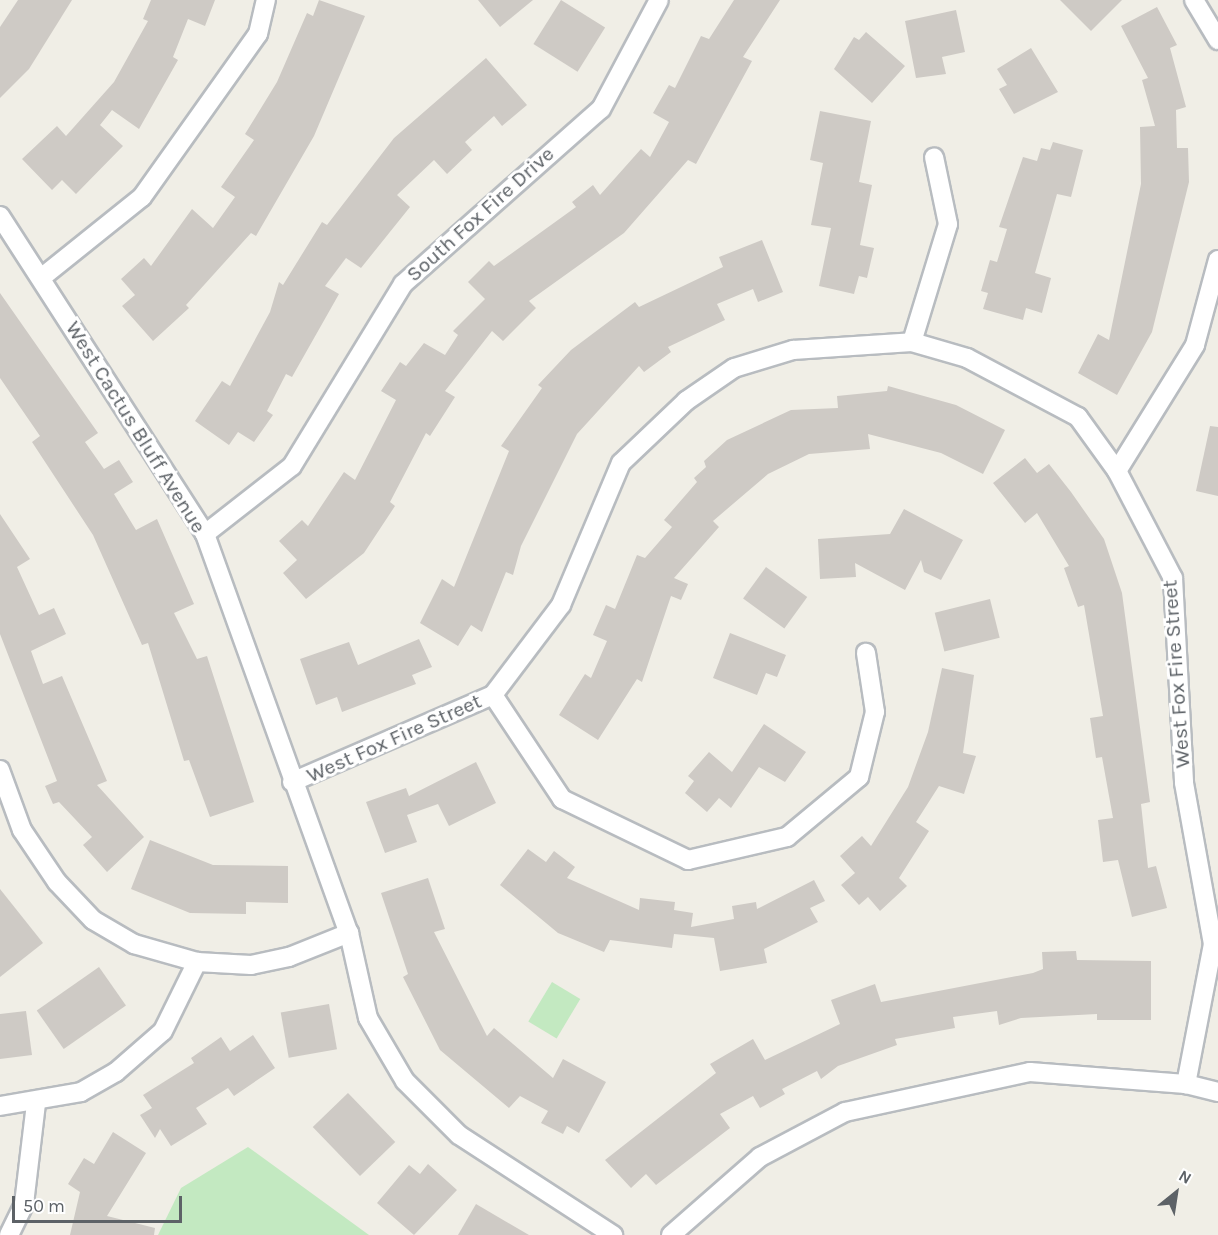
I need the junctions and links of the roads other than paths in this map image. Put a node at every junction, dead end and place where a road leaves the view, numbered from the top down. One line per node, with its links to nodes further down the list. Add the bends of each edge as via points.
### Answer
1 (266, 0): 8 (street, via 258,34 142,197)
2 (659, 0): 11 (street, South Fox Fire Drive, via 601,109 403,284 292,466)
3 (1194, 0): 4 (street)
4 (1218, 38)
5 (934, 157): 9 (street, via 948,224)
6 (0, 216): 8 (street, West Cactus Bluff Avenue)
7 (1218, 260): 10 (street, via 1195,345)
8 (41, 278): 11 (street, West Cactus Bluff Avenue)
9 (912, 342): 10 (street, West Fox Fire Street, via 967,358 1078,417); 13 (street, West Fox Fire Street, via 793,350 734,368 686,401 621,463 561,605)
10 (1117, 471): 18 (street, West Fox Fire Street, via 1173,578 1184,783 1213,944)
11 (205, 534): 15 (street, West Cactus Bluff Avenue)
12 (866, 653): 13 (street, via 875,712 859,777 787,837 688,860 562,799)
13 (493, 695): 15 (street, West Fox Fire Street)
14 (0, 770): 17 (street, via 22,830 57,882 93,920 134,944)
15 (292, 782): 16 (street, West Cactus Bluff Avenue)
16 (349, 933): 17 (street, via 289,957 251,965); 23 (street, West Cactus Bluff Avenue, via 368,1018 405,1081 459,1135)
17 (197, 962): 20 (street, via 163,1031 116,1072 81,1092)
18 (1186, 1084): 19 (street); 24 (street, via 1030,1072 845,1112 760,1157)
19 (1218, 1092)
20 (36, 1104): 21 (street); 22 (street, via 24,1204)
21 (0, 1106)
22 (9, 1235)
23 (613, 1235)
24 (671, 1235)

